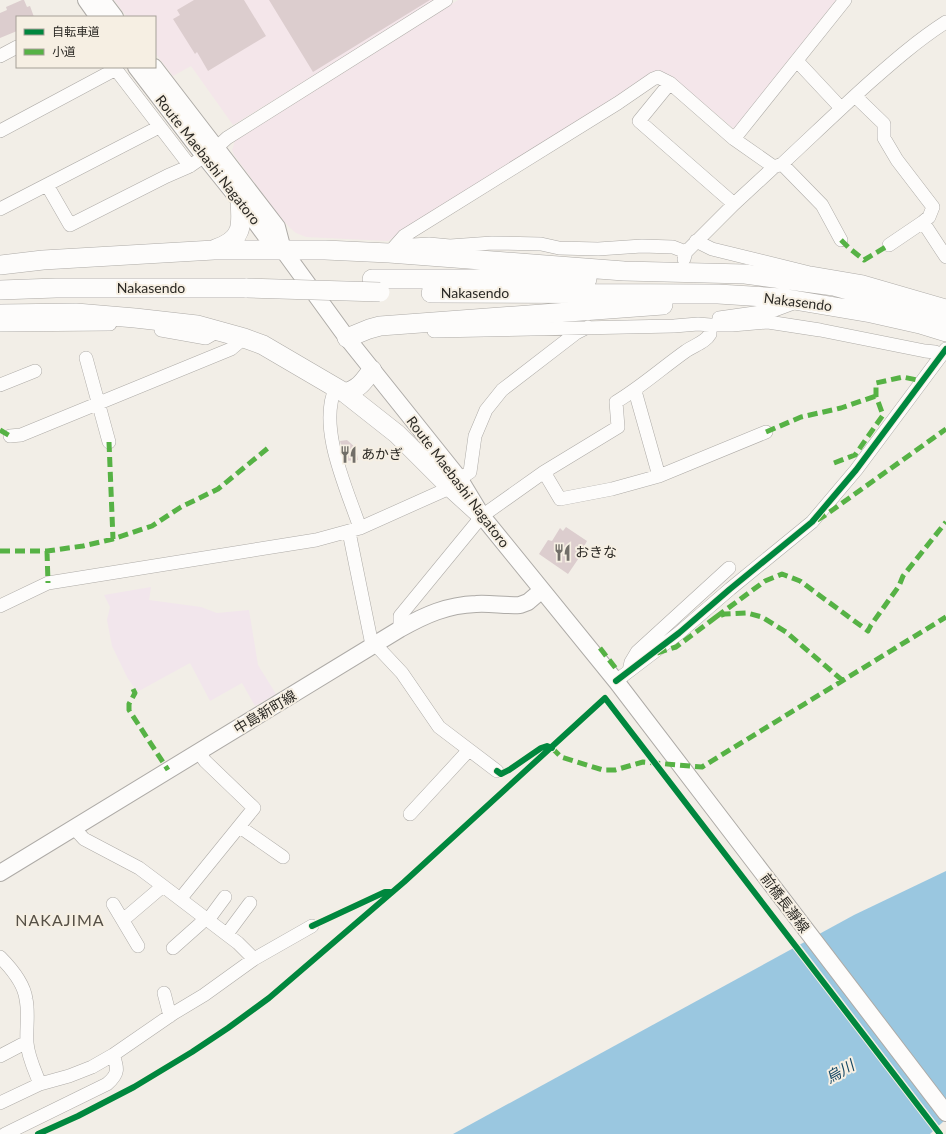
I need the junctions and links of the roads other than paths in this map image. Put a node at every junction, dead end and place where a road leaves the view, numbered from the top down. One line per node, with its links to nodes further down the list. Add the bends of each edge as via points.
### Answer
1 (86, 0): 5 (main road)
2 (102, 0): 6 (main road)
3 (446, 0): 20 (street, via 227,138)
4 (845, 0): 10 (street)
5 (97, 16)
6 (114, 16)
7 (946, 22): 15 (street, via 925,35)
8 (16, 48): 9 (street)
9 (0, 56)
10 (797, 61): 16 (street); 19 (street)
11 (115, 68): 17 (street); 18 (street)
12 (137, 68): 20 (main road, Route Maebashi Nagatoro)
13 (155, 68): 20 (main road, Route Maebashi Nagatoro)
14 (670, 83): 19 (street); 25 (street, via 640,121); 31 (street, via 658,77 653,79 404,236)
15 (855, 96): 16 (street); 27 (street, via 884,124 884,138 897,160 933,207 929,217)
16 (840, 108): 22 (street)
17 (160, 127): 21 (street); 23 (street)
18 (0, 131)
19 (734, 138): 22 (street)
20 (210, 152): 21 (street); 24 (main road, Route Maebashi Nagatoro); 33 (main road, Route Maebashi Nagatoro, via 277,227)
21 (190, 166): 23 (street, via 70,225)
22 (778, 166): 25 (street); 28 (street, via 822,206)
23 (47, 185): 26 (street)
24 (240, 200): 32 (highway, via 242,221 237,236 225,246); 33 (main road, Route Maebashi Nagatoro, via 265,235)
25 (734, 204): 29 (street)
26 (0, 209)
27 (923, 222): 30 (street); 34 (street)
28 (841, 240)
29 (696, 241): 31 (street, via 685,256 680,249 642,246 598,249 492,243 450,246 429,244); 43 (street, via 712,249 864,282)
30 (889, 245)
31 (392, 249): 33 (highway); 42 (highway, via 624,271 745,274 834,286)
32 (214, 250): 33 (highway); 35 (highway)
33 (283, 250): 55 (main road, Route Maebashi Nagatoro)
34 (946, 257)
35 (0, 265)
36 (0, 279): 37 (highway, Nakasendo, via 110,276)
37 (246, 283): 38 (highway, Nakasendo); 39 (highway, Nakasendo)
38 (376, 286): 40 (highway, Nakasendo, via 718,294); 42 (highway, Nakasendo, via 625,279 695,281 789,288)
39 (0, 290)
40 (782, 298): 41 (highway, Nakasendo); 55 (highway, via 380,326)
41 (800, 301): 48 (street, via 775,310 708,320); 53 (highway, Nakasendo, via 871,313)
42 (895, 303): 46 (highway, Nakasendo)
43 (946, 306)
44 (664, 313): 49 (street)
45 (0, 314): 51 (highway, via 128,317 197,325)
46 (946, 317)
47 (0, 325): 51 (street, via 126,324 206,338)
48 (704, 325): 49 (street); 56 (street, via 768,322 918,350); 62 (street, via 710,334 706,340 686,350)
49 (661, 326): 50 (street)
50 (588, 327): 52 (street); 69 (street, via 576,333 502,390 486,410 475,436 470,472)
51 (218, 331): 54 (highway)
52 (396, 332)
53 (946, 332)
54 (244, 338): 61 (highway, via 262,345); 63 (street, via 231,349)
55 (347, 338): 58 (main road, Route Maebashi Nagatoro)
56 (944, 352): 77 (street, via 856,470 812,522 679,633)
57 (86, 358): 63 (street)
58 (372, 370): 61 (highway, via 354,390); 69 (main road, Route Maebashi Nagatoro)
59 (36, 371): 60 (street)
60 (0, 385)
61 (341, 390): 69 (highway); 71 (street, via 332,397 330,428)
62 (635, 390): 67 (street, via 616,402 618,427); 68 (street)
63 (99, 404): 65 (street, via 21,435); 66 (street)
64 (766, 432): 68 (street)
65 (10, 436)
66 (109, 442)
67 (544, 472): 68 (street, via 560,499 612,489); 70 (street)
68 (659, 476)
69 (454, 482): 70 (highway); 71 (street, via 445,490)
70 (482, 516): 73 (main road, Route Maebashi Nagatoro); 75 (street, via 400,616)
71 (354, 530): 74 (street, via 316,540 48,583); 76 (street, via 371,640)
72 (730, 568): 77 (street, via 638,652 631,662)
73 (542, 590): 75 (main road, 中島新町線, via 528,602 520,605 478,604 445,608 423,616); 78 (main road, Route Maebashi Nagatoro)
74 (0, 606)
75 (400, 629): 76 (main road, 中島新町線)
76 (375, 645): 79 (street, via 402,673 439,727); 80 (main road, 中島新町線)
77 (629, 671): 78 (street)
78 (620, 687): 107 (main road, 前橋長瀞線)
79 (468, 751): 81 (street); 82 (street)
80 (199, 752): 83 (street, via 205,761 254,808); 84 (main road, 中島新町線)
81 (496, 771)
82 (410, 814)
83 (240, 827): 85 (street); 89 (street)
84 (74, 828): 86 (main road, 中島新町線); 87 (street, via 84,839 139,868)
85 (283, 857)
86 (0, 873)
87 (163, 886): 89 (street); 93 (street)
88 (226, 897): 92 (street)
89 (181, 898): 92 (street)
90 (250, 903): 95 (street)
91 (113, 904): 93 (street)
92 (207, 919): 95 (street); 97 (street)
93 (123, 920): 96 (street)
94 (312, 926): 99 (street)
95 (227, 934): 99 (street)
96 (138, 946)
97 (173, 948)
98 (0, 958): 102 (street, via 23,989 26,999)
99 (254, 959): 101 (street)
100 (164, 993): 101 (street)
101 (170, 1016): 103 (street)
102 (27, 1044): 104 (street); 105 (street)
103 (113, 1055): 105 (street, via 92,1067); 108 (street, via 117,1065 113,1080)
104 (0, 1056)
105 (40, 1084): 106 (street)
106 (0, 1103)
107 (946, 1113)
108 (5, 1134)

